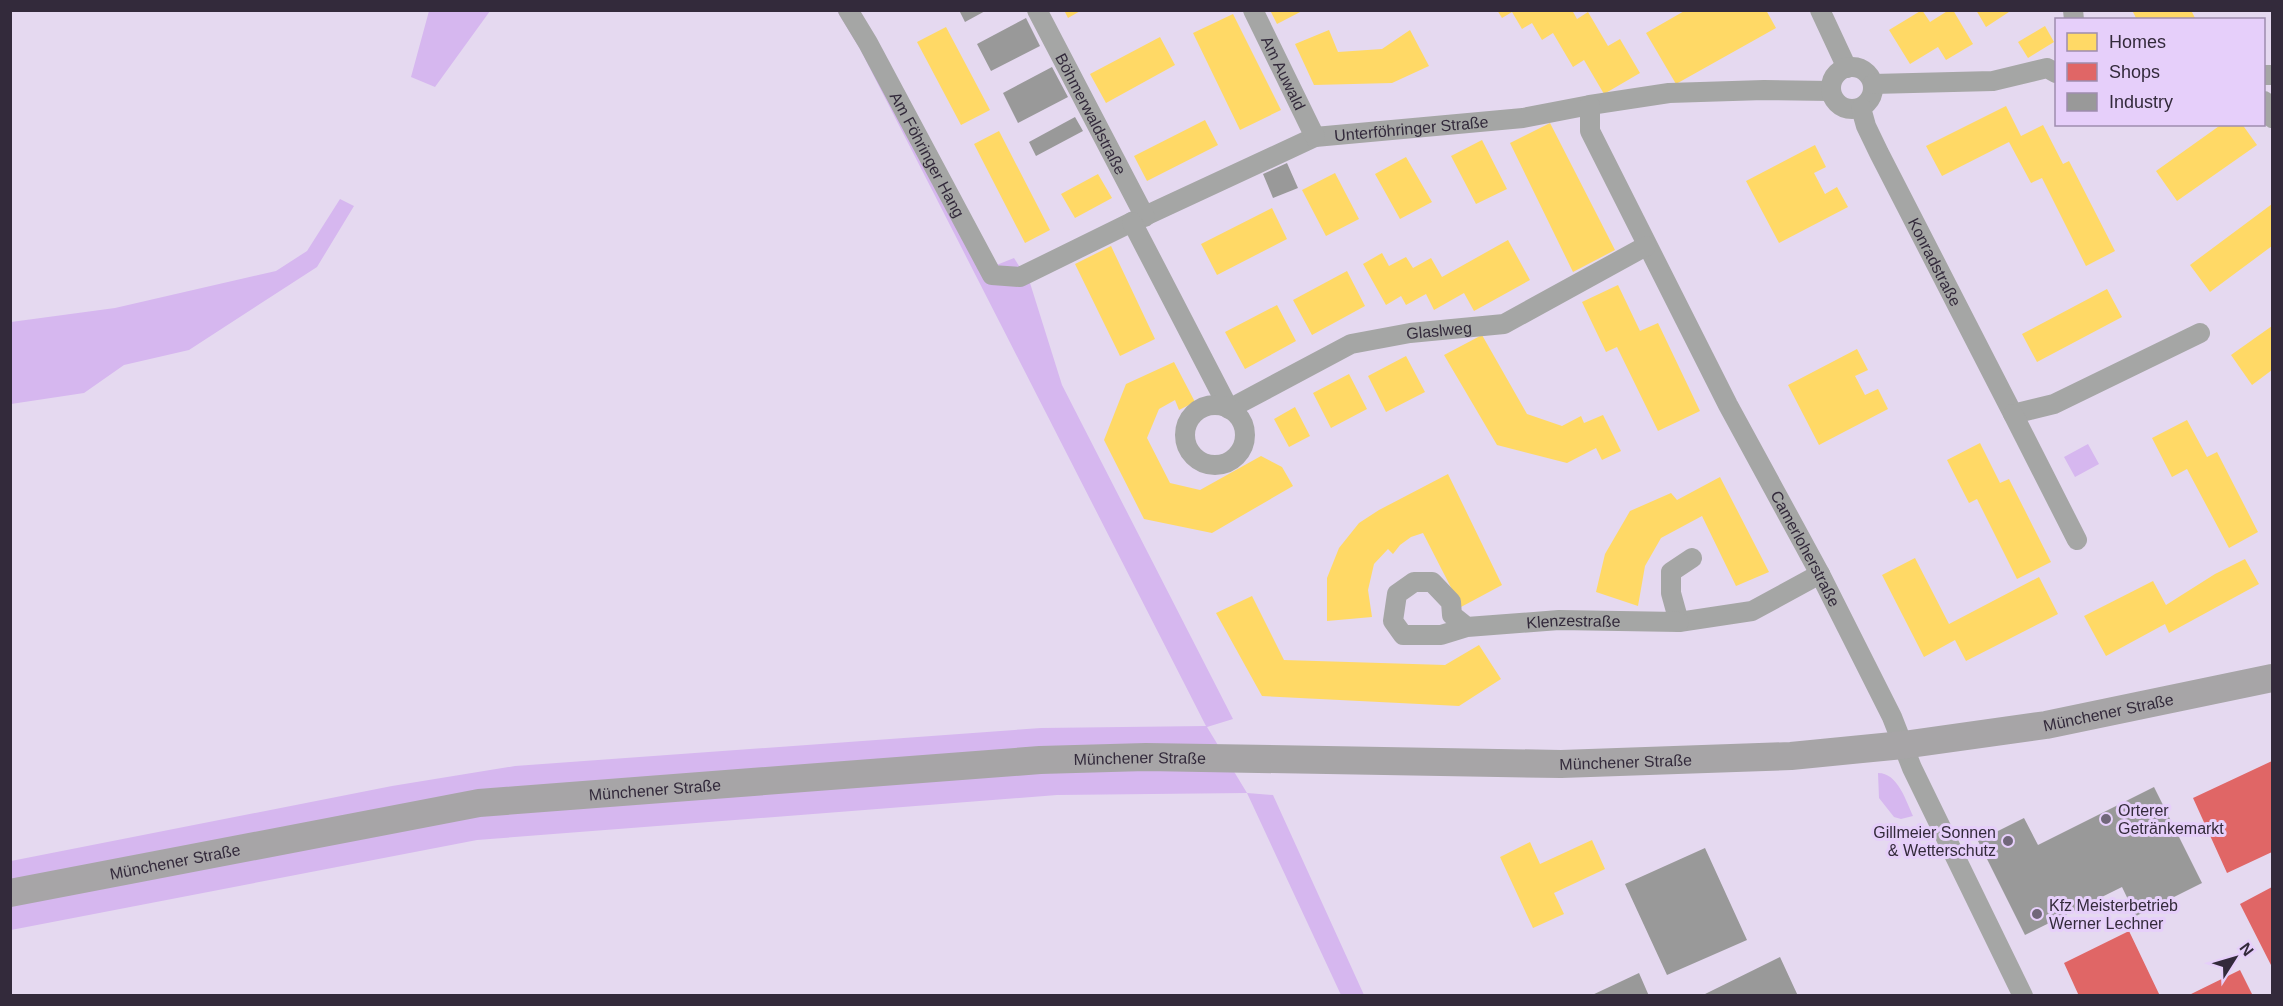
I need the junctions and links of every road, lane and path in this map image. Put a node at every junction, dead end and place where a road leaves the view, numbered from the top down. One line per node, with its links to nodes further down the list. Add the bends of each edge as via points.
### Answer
1 (848, 10): 16 (street, Am Föhringer Hang, via 992,275)
2 (1037, 10): 14 (street, Böhmerwaldstraße)
3 (1253, 10): 13 (street, Am Auwald)
4 (1820, 10): 6 (street)
5 (2053, 66): 7 (street, via 1993,81)
6 (1846, 68): 7 (street, via 1866,72); 8 (street, via 1832,79)
7 (1873, 84): 11 (street, via 1871,98)
8 (1831, 91): 10 (street, Unterföhringer Straße, via 1669,93); 11 (street, via 1842,107)
9 (2265, 103): 12 (street)
10 (1590, 105): 13 (street, Unterföhringer Straße, via 1523,118); 15 (street, Camerloherstraße, via 1590,132)
11 (1861, 108): 18 (street, Konradstraße, via 1879,153)
12 (2272, 118)
13 (1315, 137): 14 (street, Unterföhringer Straße)
14 (1138, 219): 15 (street, Glaslweg, via 1229,409 1351,344 1410,333 1504,324); 16 (street, Unterföhringer Straße)
15 (1646, 246): 21 (street, Camerloherstraße)
16 (1020, 277)
17 (2200, 333): 18 (street, via 2054,404)
18 (2013, 414): 19 (street, Konradstraße)
19 (2077, 540)
20 (1692, 558): 22 (street, via 1671,572 1671,592)
21 (1820, 574): 22 (street, Klenzestraße, via 1752,610); 25 (street, Camerloherstraße)
22 (1679, 622): 23 (street, Klenzestraße, via 1559,620)
23 (1467, 627)
24 (2272, 678): 25 (main road, Münchener Straße, via 2046,725)
25 (1903, 746): 26 (main road, Münchener Straße, via 1791,756 1561,764 1146,757 1040,760 479,802); 27 (street, Camerloherstraße)
26 (10, 893)
27 (2023, 996)

